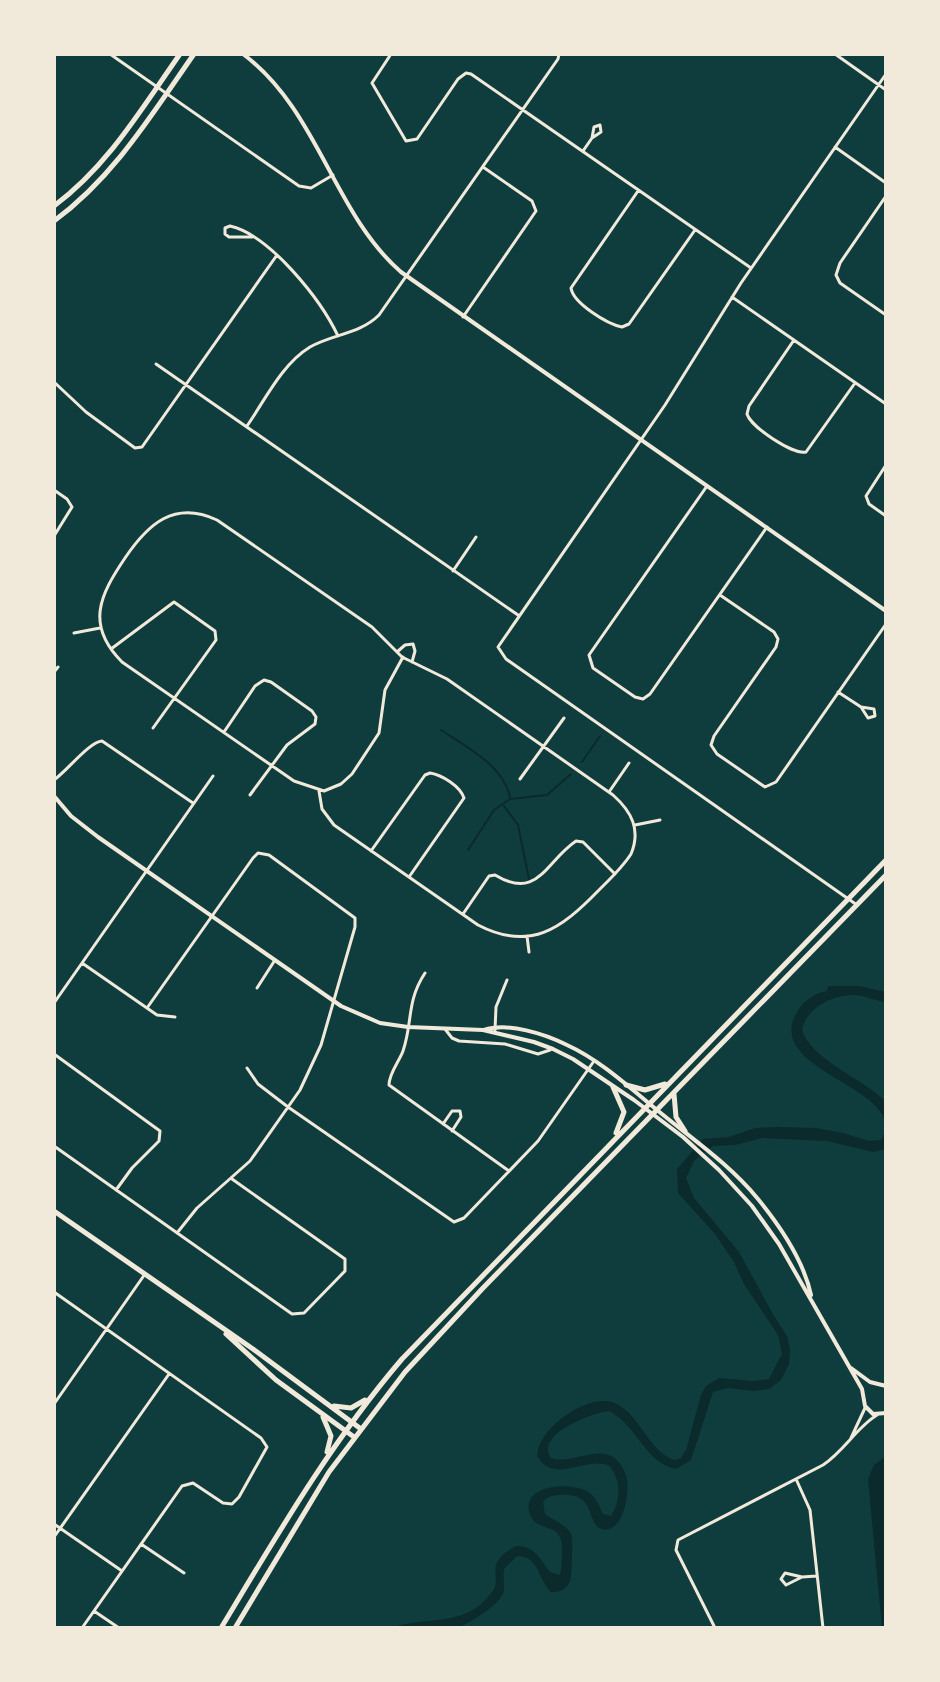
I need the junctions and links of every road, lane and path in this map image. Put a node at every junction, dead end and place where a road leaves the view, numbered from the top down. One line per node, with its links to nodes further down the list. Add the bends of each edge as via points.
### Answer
1 (110, 54): 10 (street)
2 (180, 54): 10 (main road)
3 (194, 54): 10 (main road)
4 (243, 54): 17 (street, via 286,95)
5 (391, 54): 12 (street, via 372,83 406,141 417,139 466,73)
6 (559, 54): 12 (street)
7 (835, 54): 9 (street)
8 (886, 74): 9 (street)
9 (879, 85): 11 (street); 14 (street)
10 (162, 90): 17 (street, via 303,188); 21 (main road, via 105,159); 22 (main road, via 113,168)
11 (886, 90)
12 (523, 109): 15 (street); 16 (street)
13 (592, 138): 15 (street)
14 (835, 147): 18 (street); 26 (street)
15 (583, 151): 19 (street)
16 (483, 167): 27 (street); 30 (street, via 532,201 536,211)
17 (333, 175): 27 (street, via 377,247)
18 (886, 183)
19 (638, 190): 23 (street); 23 (street, via 572,284 573,296 595,312 615,326 627,326)
20 (886, 196): 29 (street, via 836,273 840,283)
21 (54, 206)
22 (54, 221)
23 (695, 230): 26 (street)
24 (252, 237): 24 (street, via 233,226 225,228 229,237); 25 (street)
25 (277, 255): 31 (street, via 295,272); 36 (street)
26 (751, 268): 28 (street)
27 (407, 276): 30 (street); 31 (street, via 375,319)
28 (732, 297): 32 (street); 39 (street)
29 (886, 315)
30 (463, 317): 39 (street)
31 (338, 336): 38 (street, via 299,355)
32 (794, 340): 35 (street); 35 (street, via 749,406 752,423 804,453)
33 (156, 364): 36 (street)
34 (54, 382): 36 (street, via 135,448)
35 (855, 383): 37 (street)
36 (186, 384): 38 (street)
37 (886, 404)
38 (247, 426): 47 (street)
39 (641, 440): 41 (street); 50 (street)
40 (886, 465): 43 (street, via 866,496)
41 (707, 486): 44 (street); 48 (street, via 590,653 591,665 638,699 646,698)
42 (54, 490): 45 (street, via 72,507)
43 (886, 516)
44 (767, 527): 48 (street); 49 (street)
45 (54, 536)
46 (476, 537): 47 (street)
47 (453, 571): 50 (street)
48 (720, 595): 60 (street, via 774,632 778,643 714,736 711,745 717,754 762,785 771,785)
49 (886, 611)
50 (518, 615): 85 (street, via 499,643 506,659)
51 (886, 624): 60 (street)
52 (100, 628): 53 (street); 54 (street); 55 (street, via 107,584 140,536 164,517 196,514 217,520 275,558 372,627)
53 (74, 633)
54 (111, 649): 61 (street); 61 (street, via 174,602 212,627 216,640)
55 (397, 652): 56 (street); 57 (street, via 413,644)
56 (403, 657): 57 (street); 72 (street, via 385,690 382,724 371,748 347,780)
57 (412, 662): 66 (street, via 447,679)
58 (58, 667): 59 (street)
59 (54, 672)
60 (838, 692): 62 (street)
61 (175, 699): 64 (street); 65 (street)
62 (861, 707)
63 (564, 718): 66 (street)
64 (153, 728)
65 (224, 732): 68 (street); 68 (street, via 264,680 312,711 315,724 287,745)
66 (544, 747): 70 (street); 73 (street)
67 (629, 763): 73 (street)
68 (272, 766): 72 (street); 74 (street)
69 (213, 776): 76 (street)
70 (520, 779)
71 (54, 780): 76 (street, via 93,743 102,741)
72 (319, 791): 79 (street, via 329,821)
73 (609, 792): 78 (street)
74 (250, 795)
75 (54, 796): 81 (street, via 71,816)
76 (193, 803): 81 (street)
77 (660, 820): 78 (street)
78 (635, 825): 82 (street, via 634,848)
79 (371, 851): 84 (street); 84 (street, via 425,775 439,775 464,798)
80 (886, 860): 85 (main road)
81 (146, 871): 88 (street); 92 (street)
82 (615, 874): 87 (street, via 576,841 527,883 489,876); 89 (street, via 570,919)
83 (886, 875): 86 (main road)
84 (409, 877): 87 (street)
85 (849, 898): 86 (street); 108 (main road)
86 (857, 905): 111 (main road)
87 (463, 915): 89 (street, via 487,929)
88 (212, 916): 91 (street); 96 (street, via 255,854 269,855 355,918); 98 (street)
89 (527, 936): 90 (street)
90 (529, 952)
91 (275, 960): 95 (street); 96 (street)
92 (82, 963): 97 (street); 98 (street)
93 (425, 973): 100 (street, via 414,989)
94 (507, 980): 102 (street, via 497,1002)
95 (257, 988)
96 (334, 1001): 100 (street, via 368,1018); 113 (street, via 313,1066)
97 (54, 1003)
98 (147, 1008): 99 (street)
99 (175, 1017)
100 (408, 1027): 101 (street); 115 (street, via 389,1085)
101 (445, 1029): 102 (street); 103 (street, via 459,1041 505,1044 538,1054)
102 (495, 1031): 103 (street); 105 (street, via 543,1035)
103 (552, 1048): 107 (street)
104 (54, 1054): 122 (street, via 160,1131 159,1141)
105 (594, 1061): 107 (street); 109 (street)
106 (247, 1068): 113 (street, via 258,1084)
107 (588, 1069): 110 (street); 120 (street, via 538,1141)
108 (670, 1082): 109 (main road, via 645,1090); 112 (main road)
109 (626, 1085): 112 (street)
110 (613, 1087): 112 (street); 118 (main road, via 624,1112)
111 (674, 1093): 114 (main road); 117 (main road, via 676,1117)
112 (646, 1106): 114 (street); 118 (main road)
113 (288, 1107): 120 (street, via 450,1220 464,1218); 121 (street)
114 (655, 1112): 117 (street); 142 (main road, via 420,1355)
115 (443, 1124): 116 (street); 116 (street, via 452,1111 460,1111)
116 (452, 1131): 120 (street)
117 (685, 1133): 127 (street, via 752,1206); 127 (street, via 758,1199 808,1280)
118 (612, 1141): 133 (main road, via 419,1339)
119 (54, 1146): 122 (street)
120 (509, 1171)
121 (232, 1179): 124 (street); 124 (street, via 345,1259 345,1271 304,1313 292,1314)
122 (115, 1190): 124 (street)
123 (54, 1211): 125 (main road)
124 (177, 1233)
125 (145, 1274): 128 (main road); 129 (street)
126 (54, 1292): 129 (street)
127 (811, 1298): 130 (street)
128 (216, 1325): 135 (main road); 138 (main road, via 276,1380)
129 (107, 1329): 131 (street); 136 (street)
130 (849, 1366): 132 (street); 134 (street)
131 (169, 1374): 149 (street); 151 (street, via 261,1438 267,1450 235,1502 226,1504 186,1483)
132 (882, 1383): 134 (street, via 868,1388)
133 (373, 1395): 135 (main road, via 349,1408); 141 (main road)
134 (864, 1396): 137 (street)
135 (323, 1400): 141 (main road)
136 (54, 1404)
137 (865, 1406): 140 (street); 145 (street)
138 (321, 1412): 143 (main road); 146 (main road, via 331,1436)
139 (886, 1413): 140 (street)
140 (877, 1415): 145 (street)
141 (352, 1422): 142 (main road); 143 (main road)
142 (361, 1429): 144 (main road)
143 (345, 1430): 144 (main road); 146 (main road)
144 (354, 1437): 160 (main road)
145 (850, 1441): 147 (street)
146 (321, 1465): 159 (main road)
147 (796, 1479): 154 (street, via 810,1510); 161 (street, via 675,1544)
148 (54, 1524): 149 (street)
149 (60, 1528): 150 (street); 152 (street)
150 (54, 1537)
151 (141, 1544): 152 (street); 153 (street)
152 (122, 1571): 156 (street)
153 (184, 1573)
154 (817, 1576): 155 (street); 162 (street)
155 (802, 1577): 155 (street, via 785,1573 781,1579 786,1585)
156 (94, 1611): 157 (street); 158 (street)
157 (82, 1628)
158 (119, 1628)
159 (221, 1628)
160 (235, 1628)
161 (715, 1628)
162 (823, 1628)

